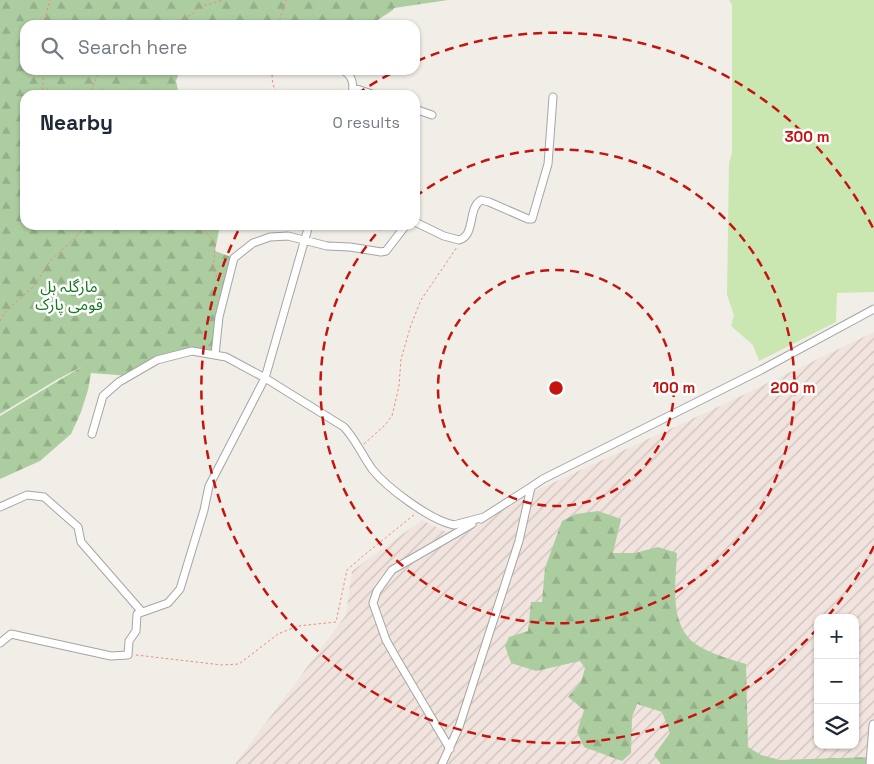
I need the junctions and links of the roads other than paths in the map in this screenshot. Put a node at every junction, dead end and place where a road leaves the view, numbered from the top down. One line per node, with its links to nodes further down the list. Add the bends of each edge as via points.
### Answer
1 (349, 75): 2 (street)
2 (353, 90)
3 (553, 97): 6 (street, via 549,158 532,219 480,200 462,240 444,236)
4 (420, 111): 5 (street)
5 (432, 116)
6 (420, 224)
7 (307, 230): 9 (street)
8 (402, 230): 9 (street, via 381,252)
9 (304, 240): 11 (street, via 288,236 270,237 253,243 234,258); 12 (street)
10 (874, 309): 14 (street)
11 (215, 355): 12 (street, via 226,357); 13 (street, via 192,351 157,360 119,382 103,396)
12 (265, 378): 16 (street, via 344,427 381,479 421,509 454,526); 17 (street, via 209,486 180,589 168,604)
13 (92, 434)
14 (532, 487): 16 (street); 20 (street, via 519,541)
15 (0, 507): 17 (street, via 27,495 44,497 78,527 80,542)
16 (484, 517): 20 (street, via 392,570 377,591 374,603 386,640)
17 (142, 612): 18 (street, via 137,614 136,631 129,641 128,655 111,656 11,634)
18 (0, 643)
19 (874, 725): 22 (street)
20 (450, 749): 21 (street)
21 (442, 764)
22 (871, 764)

